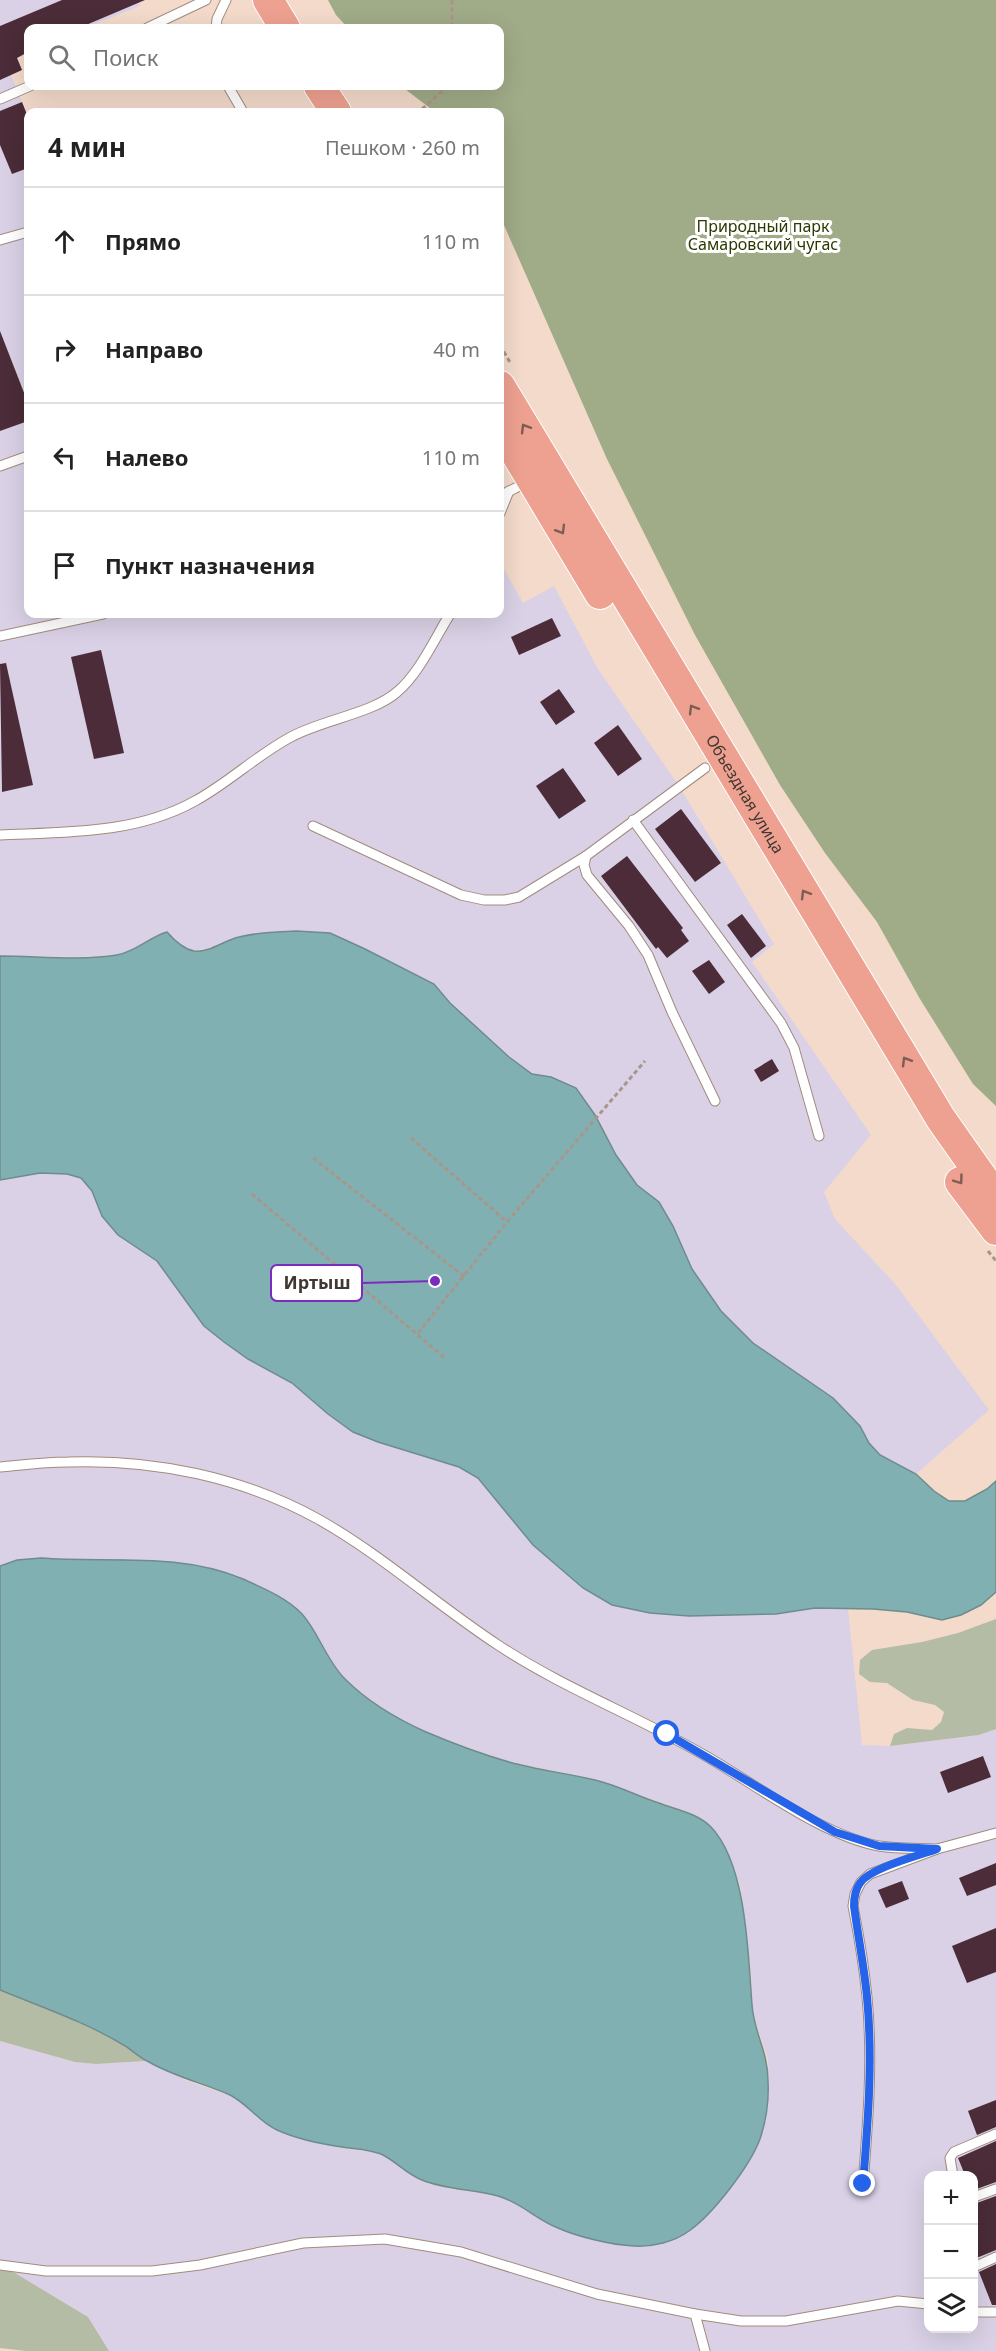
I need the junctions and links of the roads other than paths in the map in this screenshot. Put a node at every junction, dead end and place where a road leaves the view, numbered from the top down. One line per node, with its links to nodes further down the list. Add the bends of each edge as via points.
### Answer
1 (206, 0): 5 (lane)
2 (226, 0): 6 (lane)
3 (246, 0): 7 (main road)
4 (268, 0): 8 (main road)
5 (155, 24)
6 (216, 24)
7 (260, 24)
8 (283, 24)
9 (24, 89): 13 (lane)
10 (230, 90): 14 (lane)
11 (298, 90): 15 (main road)
12 (322, 90): 16 (main road)
13 (0, 99)
14 (241, 108)
15 (310, 108)
16 (334, 108)
17 (24, 233): 18 (lane)
18 (0, 240)
19 (504, 399): 23 (main road, Объездная улица, one-way to 19)
20 (504, 434): 23 (main road, Объездная улица)
21 (24, 457): 22 (lane)
22 (0, 466)
23 (530, 480): 24 (lane); 25 (lane); 29 (main road, Объездная улица)
24 (504, 494)
25 (504, 509)
26 (84, 618): 28 (lane)
27 (448, 618): 32 (lane, via 409,681 397,693 288,738 194,802 157,817 99,831)
28 (0, 636)
29 (714, 763): 30 (lane); 36 (main road, Объездная улица, one-way to 29, via 941,1119); 37 (main road, Объездная улица, one-way to 37, via 925,1130)
30 (633, 820): 33 (lane); 35 (lane, via 781,1023 794,1048)
31 (313, 826): 33 (lane, via 460,895 484,900 519,897)
32 (0, 835)
33 (586, 856): 34 (lane, via 587,875 648,956)
34 (715, 1101)
35 (819, 1136)
36 (996, 1197)
37 (996, 1230)
38 (0, 1467): 40 (lane, via 127,1463 203,1474 277,1500 318,1520 545,1674 667,1734 835,1832 879,1846)
39 (996, 1833): 40 (lane)
40 (937, 1849): 43 (lane, via 870,1874 855,1894 870,2040)
41 (996, 2134): 42 (lane, via 954,2152 950,2158)
42 (952, 2171)
43 (863, 2184)
44 (996, 2189): 45 (lane)
45 (978, 2196)
46 (996, 2257): 48 (lane)
47 (0, 2265): 52 (lane, via 46,2271 152,2271 303,2243 385,2239 461,2252 597,2294)
48 (978, 2265)
49 (924, 2304): 52 (lane, via 898,2301 786,2321)
50 (978, 2311): 51 (lane)
51 (996, 2312)
52 (695, 2314): 53 (lane)
53 (705, 2351)

